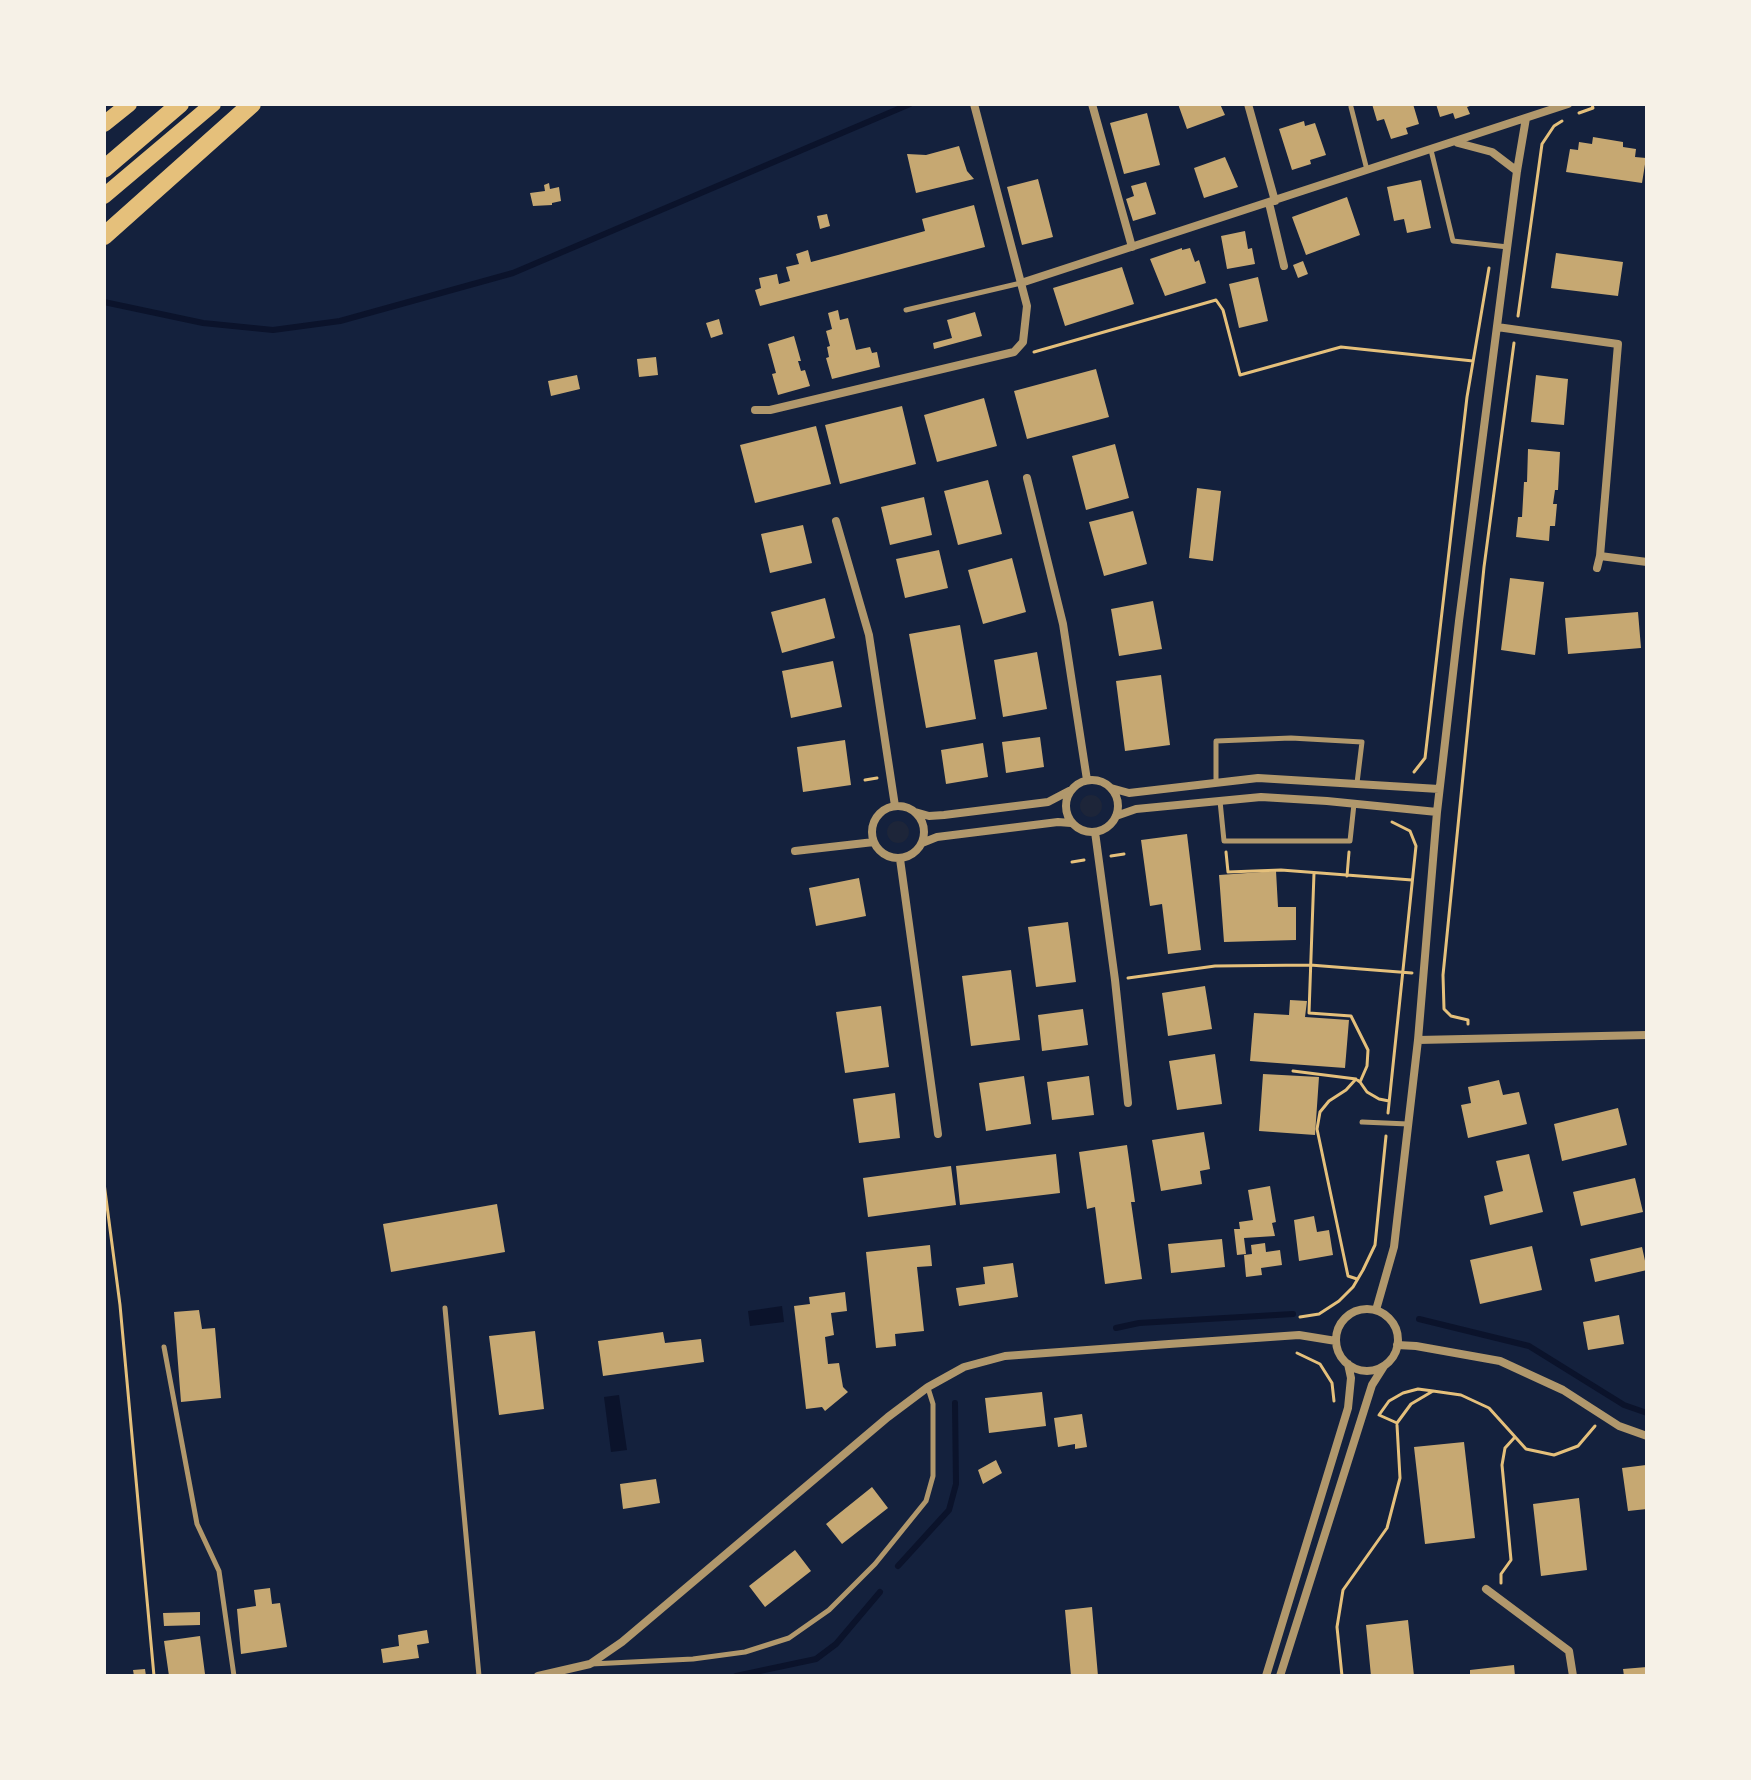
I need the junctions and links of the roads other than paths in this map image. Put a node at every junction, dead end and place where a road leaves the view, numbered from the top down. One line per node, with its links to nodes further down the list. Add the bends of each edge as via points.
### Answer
1 (129, 104): 11 (highway)
2 (180, 104): 14 (highway)
3 (213, 104): 17 (highway)
4 (252, 104): 19 (highway)
5 (974, 104): 23 (street)
6 (1092, 104): 20 (street)
7 (1248, 104): 18 (street)
8 (1568, 104): 10 (street)
9 (1351, 107): 15 (lane)
10 (1526, 118): 12 (street); 16 (street)
11 (104, 124)
12 (1456, 142): 13 (street); 16 (street, via 1492,152)
13 (1431, 150): 15 (street); 21 (lane, via 1453,241)
14 (104, 169)
15 (1367, 171): 18 (street)
16 (1517, 171): 21 (street)
17 (104, 196)
18 (1272, 202): 20 (street); 22 (street)
19 (104, 236)
20 (1132, 247): 23 (street)
21 (1508, 247): 25 (street)
22 (1284, 266)
23 (1021, 283): 24 (lane); 26 (street, via 1027,306 1023,342 1014,352)
24 (906, 310)
25 (1497, 327): 29 (street, via 1618,344); 36 (street)
26 (755, 410)
27 (1027, 478): 32 (street, via 1063,624)
28 (836, 521): 40 (street, via 869,635)
29 (1600, 556): 30 (street); 31 (street)
30 (1647, 562)
31 (1597, 568)
32 (1087, 780): 35 (street); 37 (street)
33 (1216, 783): 34 (street, via 1258,778); 34 (lane, via 1216,741 1291,738 1362,742); 35 (street, via 1129,793)
34 (1357, 783): 36 (street)
35 (1111, 788): 43 (street, via 1118,801)
36 (1439, 789): 42 (street)
37 (1070, 791): 41 (street, via 1048,802 944,815); 44 (street, via 1065,810)
38 (1220, 801): 39 (street, via 1261,797); 39 (lane, via 1224,841 1350,841); 43 (street, via 1136,809)
39 (1354, 804): 42 (street)
40 (895, 806): 41 (street); 46 (street, via 874,821)
41 (915, 812): 47 (street, via 924,826)
42 (1437, 812): 51 (street)
43 (1116, 816): 45 (street)
44 (1071, 823): 45 (street); 47 (street)
45 (1095, 832): 52 (street)
46 (874, 842): 48 (street); 49 (street, via 882,853)
47 (922, 843): 49 (street)
48 (795, 851)
49 (900, 859): 55 (street)
50 (1647, 1035): 51 (street)
51 (1418, 1040): 54 (street)
52 (1128, 1103)
53 (1362, 1122): 54 (lane)
54 (1408, 1124): 57 (street, via 1394,1247)
55 (938, 1134)
56 (445, 1308): 68 (lane)
57 (1376, 1310): 58 (street, via 1348,1315); 59 (street, via 1395,1328)
58 (1336, 1341): 61 (street); 63 (street, via 1299,1335 1005,1356 964,1367)
59 (1397, 1345): 62 (street); 64 (street, via 1500,1361)
60 (164, 1347): 67 (lane, via 197,1524 219,1571)
61 (1348, 1364): 62 (street, via 1365,1371); 70 (street, via 1348,1408)
62 (1384, 1366): 71 (street, via 1372,1385)
63 (928, 1387): 66 (street); 66 (lane, via 933,1404 933,1476 926,1501 829,1610 789,1638 745,1652)
64 (1647, 1436)
65 (1486, 1589): 72 (street, via 1569,1651)
66 (590, 1664): 69 (street)
67 (234, 1676)
68 (479, 1676)
69 (538, 1676)
70 (1266, 1676)
71 (1280, 1676)
72 (1573, 1676)

